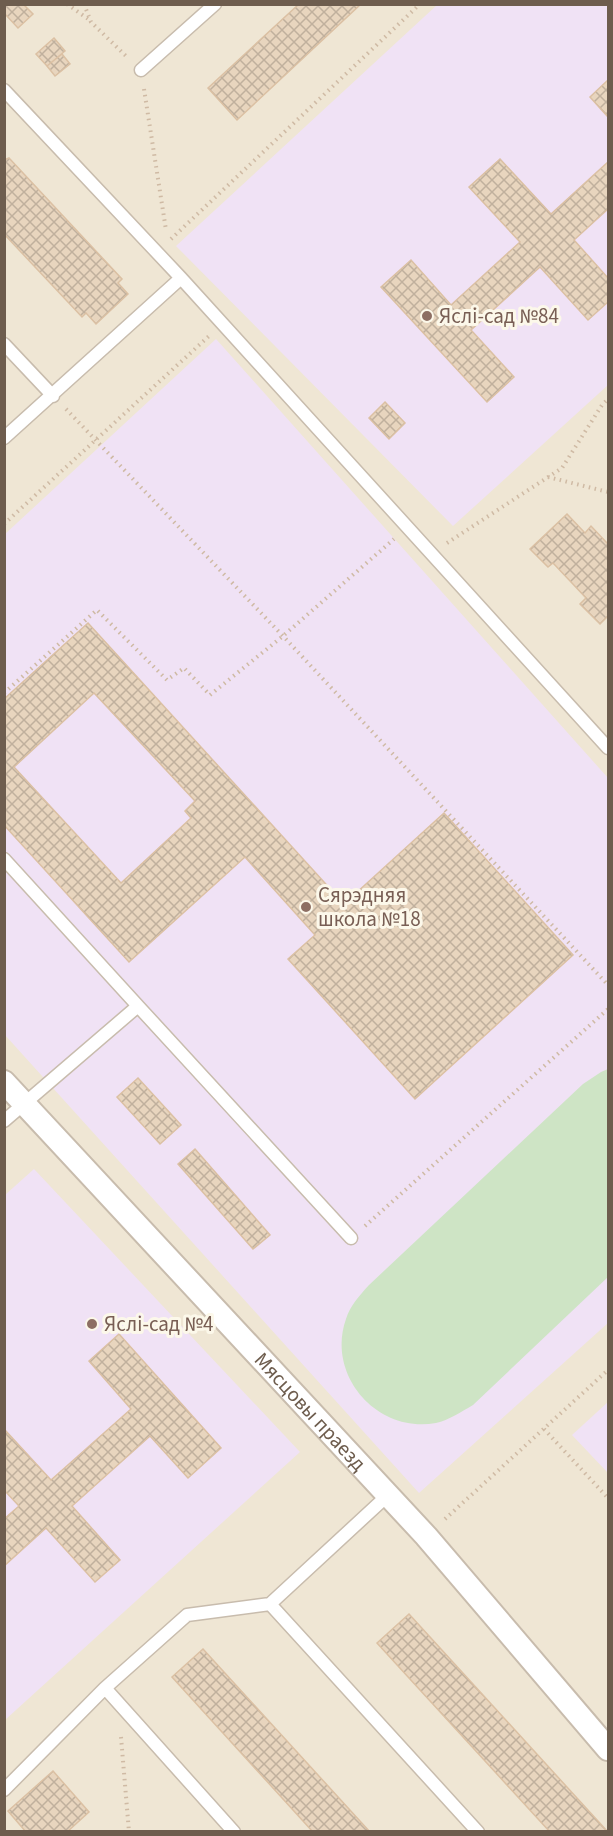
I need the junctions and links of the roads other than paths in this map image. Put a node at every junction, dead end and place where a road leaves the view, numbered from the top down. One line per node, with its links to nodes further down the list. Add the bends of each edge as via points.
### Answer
1 (215, 4): 2 (lane)
2 (141, 70)
3 (4, 90): 4 (lane)
4 (181, 278): 6 (lane); 8 (lane)
5 (4, 344): 6 (lane)
6 (53, 396): 7 (lane)
7 (4, 438)
8 (609, 748)
9 (4, 859): 10 (lane)
10 (138, 1006): 12 (lane); 14 (lane)
11 (4, 1082): 12 (street, Мясцовы праезд)
12 (25, 1105): 13 (lane); 15 (street, Мясцовы праезд)
13 (4, 1120)
14 (351, 1238)
15 (388, 1495): 16 (lane); 18 (street, Мясцовы праезд)
16 (270, 1604): 17 (lane, via 187,1615); 21 (lane)
17 (105, 1688): 19 (lane); 20 (lane)
18 (609, 1749)
19 (4, 1790)
20 (234, 1832)
21 (478, 1832)

